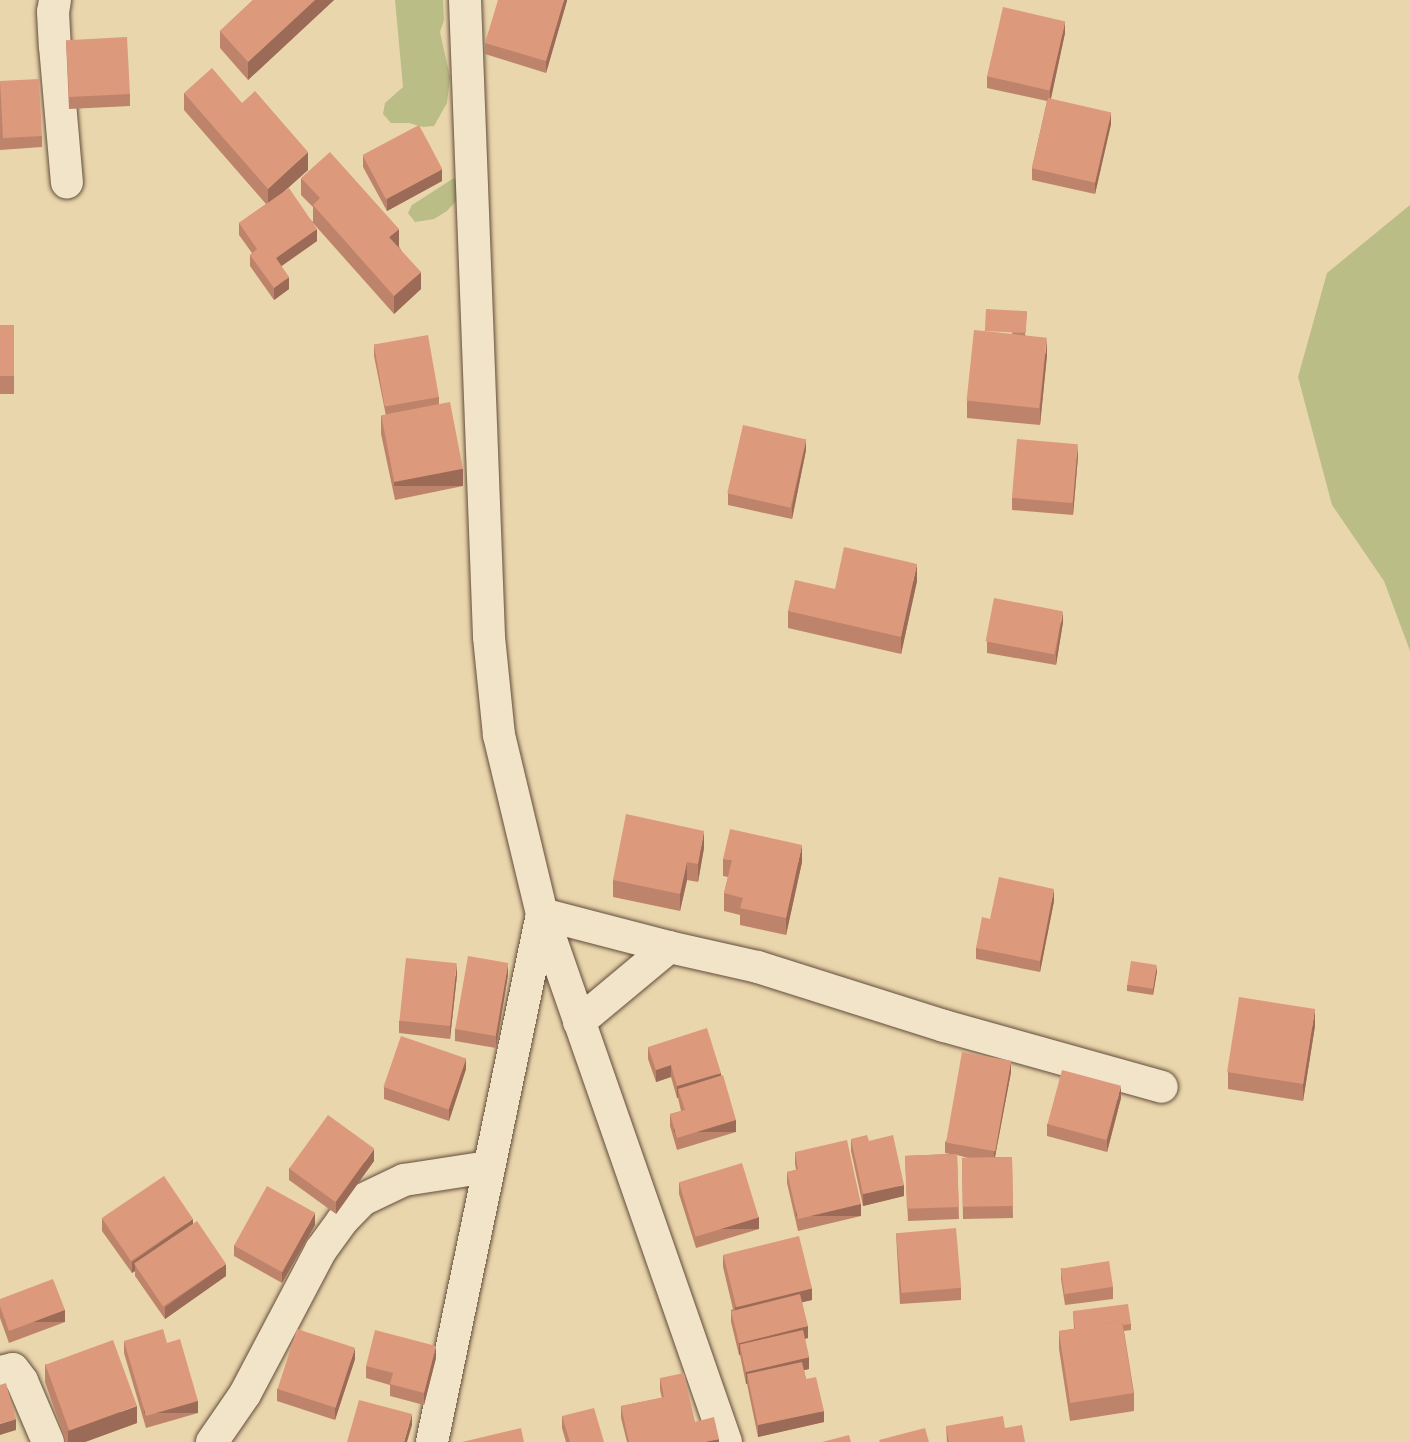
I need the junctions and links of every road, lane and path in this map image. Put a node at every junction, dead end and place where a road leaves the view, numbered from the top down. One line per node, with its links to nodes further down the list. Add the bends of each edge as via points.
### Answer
1 (55, 0): 3 (street, via 55,46)
2 (465, 0): 4 (street, via 489,637 499,735)
3 (67, 182)
4 (542, 914): 5 (street); 6 (street); 8 (street)
5 (669, 947): 6 (street); 7 (street, via 758,967 944,1026)
6 (579, 1022): 13 (street)
7 (1162, 1087)
8 (488, 1167): 11 (street, via 404,1180 362,1200 321,1250 245,1394); 12 (street)
9 (0, 1372): 10 (street, via 13,1369 22,1381)
10 (48, 1442)
11 (212, 1442)
12 (432, 1442)
13 (726, 1442)

